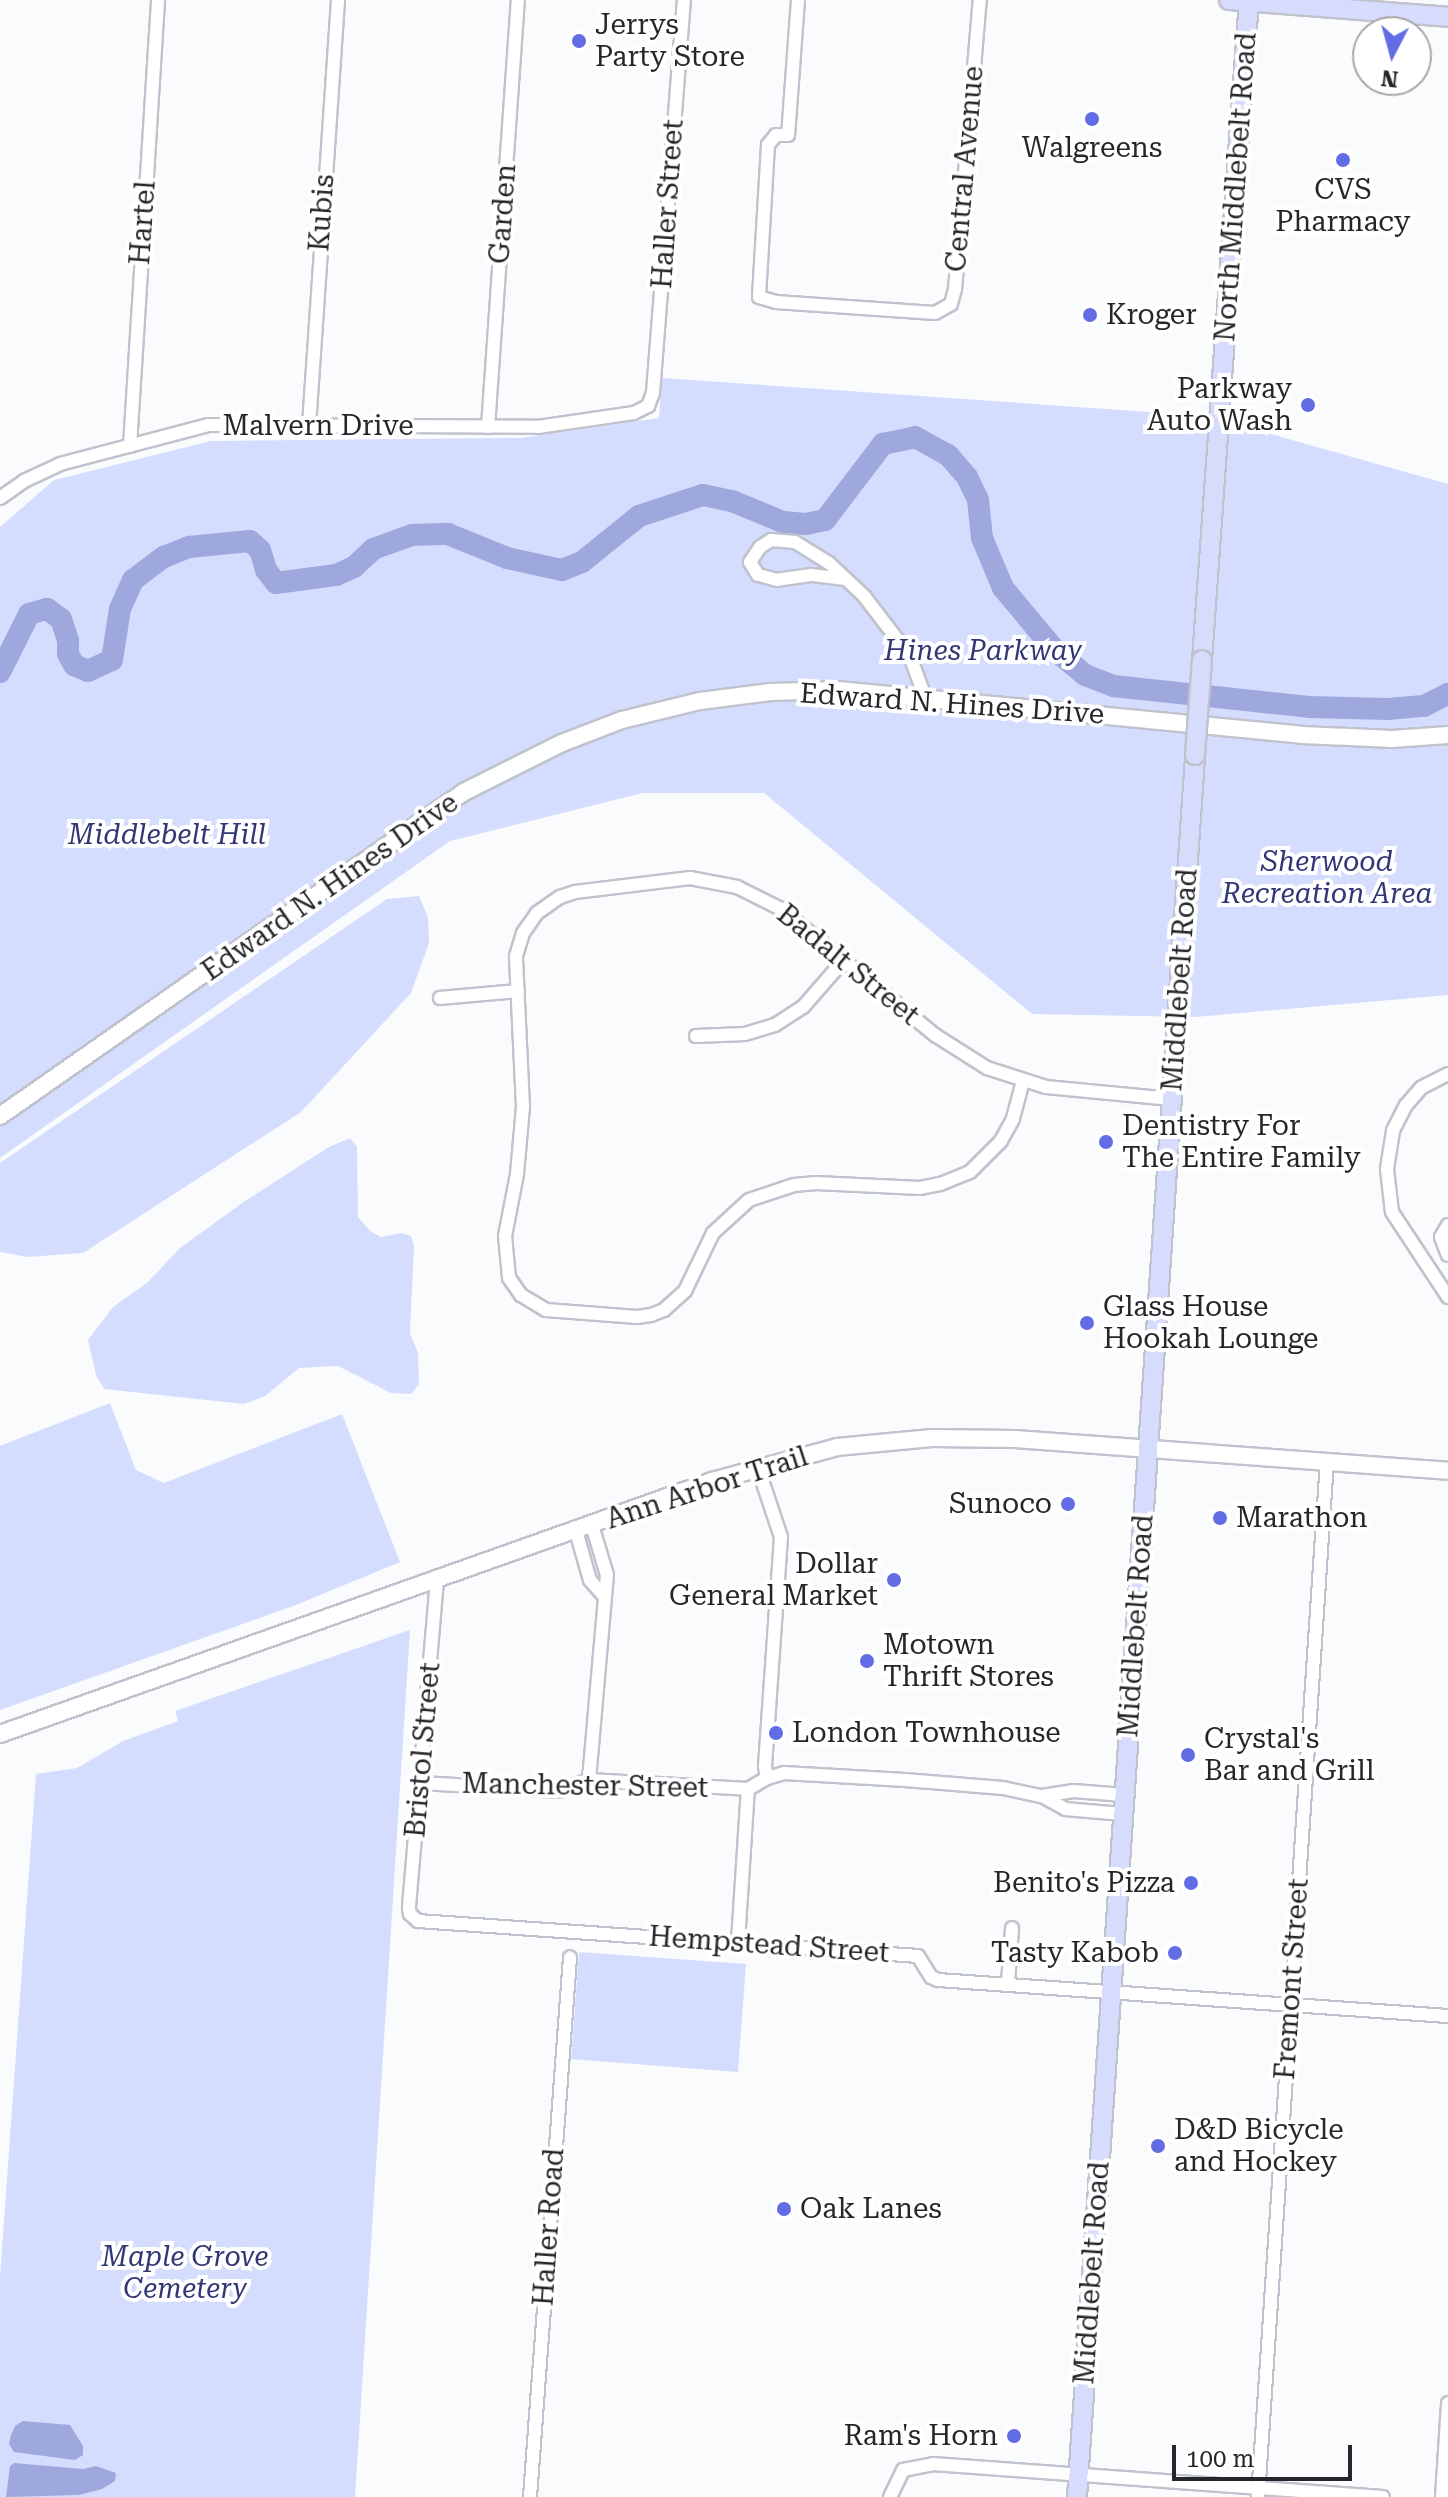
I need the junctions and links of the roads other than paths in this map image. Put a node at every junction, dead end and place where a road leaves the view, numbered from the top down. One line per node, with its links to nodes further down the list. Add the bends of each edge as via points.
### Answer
1 (158, 0): 13 (street, Hartel)
2 (338, 0): 11 (street, Kubis)
3 (518, 0): 12 (street, Garden)
4 (684, 0): 10 (street, Haller Street)
5 (798, 0): 6 (street, Central Avenue, via 788,135 776,135 768,145 759,297 935,313 951,304)
6 (980, 0)
7 (1229, 0): 8 (main road)
8 (1249, 1): 9 (main road); 18 (main road, North Middlebelt Road, bridge)
9 (1448, 17)
10 (648, 406): 12 (street, Malvern Drive, via 552,426)
11 (309, 426): 12 (street, Malvern Drive); 13 (street, Malvern Drive, via 209,425)
12 (488, 427)
13 (130, 446): 14 (street, Malvern Drive, via 60,464)
14 (0, 498)
15 (845, 579): 15 (street, via 795,542 771,540 750,562 758,575 777,580 811,575); 16 (street, via 910,656)
16 (925, 697): 17 (street, Edward N. Hines Drive, via 1316,736); 26 (street, Edward N. Hines Drive, via 838,690 770,692 684,704 562,743 464,792)
17 (1448, 735)
18 (1195, 755): 25 (main road, Middlebelt Road)
19 (844, 960): 20 (street, Badalt Street, via 781,909 755,895 713,880 679,878 575,892 546,905 519,943); 22 (street, via 803,1007 775,1025 745,1034); 24 (street, Badalt Street, via 955,1049)
20 (518, 991): 21 (street); 24 (street, Badalt Street, via 523,1107 505,1261 521,1295 558,1313 637,1317 664,1310 685,1291 703,1248 724,1220 749,1200 777,1190 816,1183 920,1188 959,1178 1001,1141)
21 (440, 998)
22 (696, 1036)
23 (1448, 1074): 29 (street, via 1421,1088 1406,1105 1388,1152 1392,1212)
24 (1023, 1081): 25 (street, Badalt Street, via 1073,1092)
25 (1171, 1099): 31 (main road, Middlebelt Road)
26 (0, 1116)
27 (1448, 1225): 28 (street, via 1441,1237)
28 (1446, 1253): 29 (street)
29 (1426, 1265): 30 (street)
30 (1448, 1297)
31 (1147, 1447): 32 (street, Ann Arbor Trail); 33 (street, Ann Arbor Trail, via 932,1438 837,1447); 43 (main road, Middlebelt Road)
32 (1327, 1461): 34 (street, Ann Arbor Trail); 50 (street, Fremont Street)
33 (758, 1468): 35 (street, Ann Arbor Trail); 38 (street, via 781,1537)
34 (1448, 1471)
35 (584, 1528): 36 (street, Ann Arbor Trail); 39 (street, via 590,1580 602,1594)
36 (437, 1580): 37 (street, Ann Arbor Trail); 40 (street, Bristol Street)
37 (0, 1734)
38 (767, 1778): 41 (street); 42 (street, via 794,1773 905,1780)
39 (589, 1780): 40 (street, Manchester Street, via 559,1791); 41 (street, Manchester Street)
40 (421, 1783): 44 (street, Bristol Street, via 409,1908)
41 (748, 1789): 46 (street)
42 (1042, 1796): 43 (street, via 1074,1791); 43 (street, via 1065,1809)
43 (1124, 1804): 49 (main road, Middlebelt Road)
44 (414, 1918): 46 (street, Hempstead Street)
45 (1012, 1928): 48 (street)
46 (738, 1942): 48 (street, Hempstead Street, via 918,1956 938,1980)
47 (570, 1957): 55 (street, Haller Road)
48 (1008, 1983): 49 (street, Hempstead Street)
49 (1111, 1990): 50 (street, Hempstead Street); 53 (main road, Middlebelt Road)
50 (1291, 2004): 51 (street, Hempstead Street); 54 (street, Fremont Street)
51 (1448, 2016)
52 (1448, 2403): 59 (street)
53 (1078, 2474): 54 (street); 56 (street, via 933,2464 903,2470); 57 (main road, Middlebelt Road)
54 (1258, 2492): 58 (street)
55 (530, 2497)
56 (890, 2497)
57 (1077, 2497)
58 (1383, 2497)
59 (1442, 2497)

